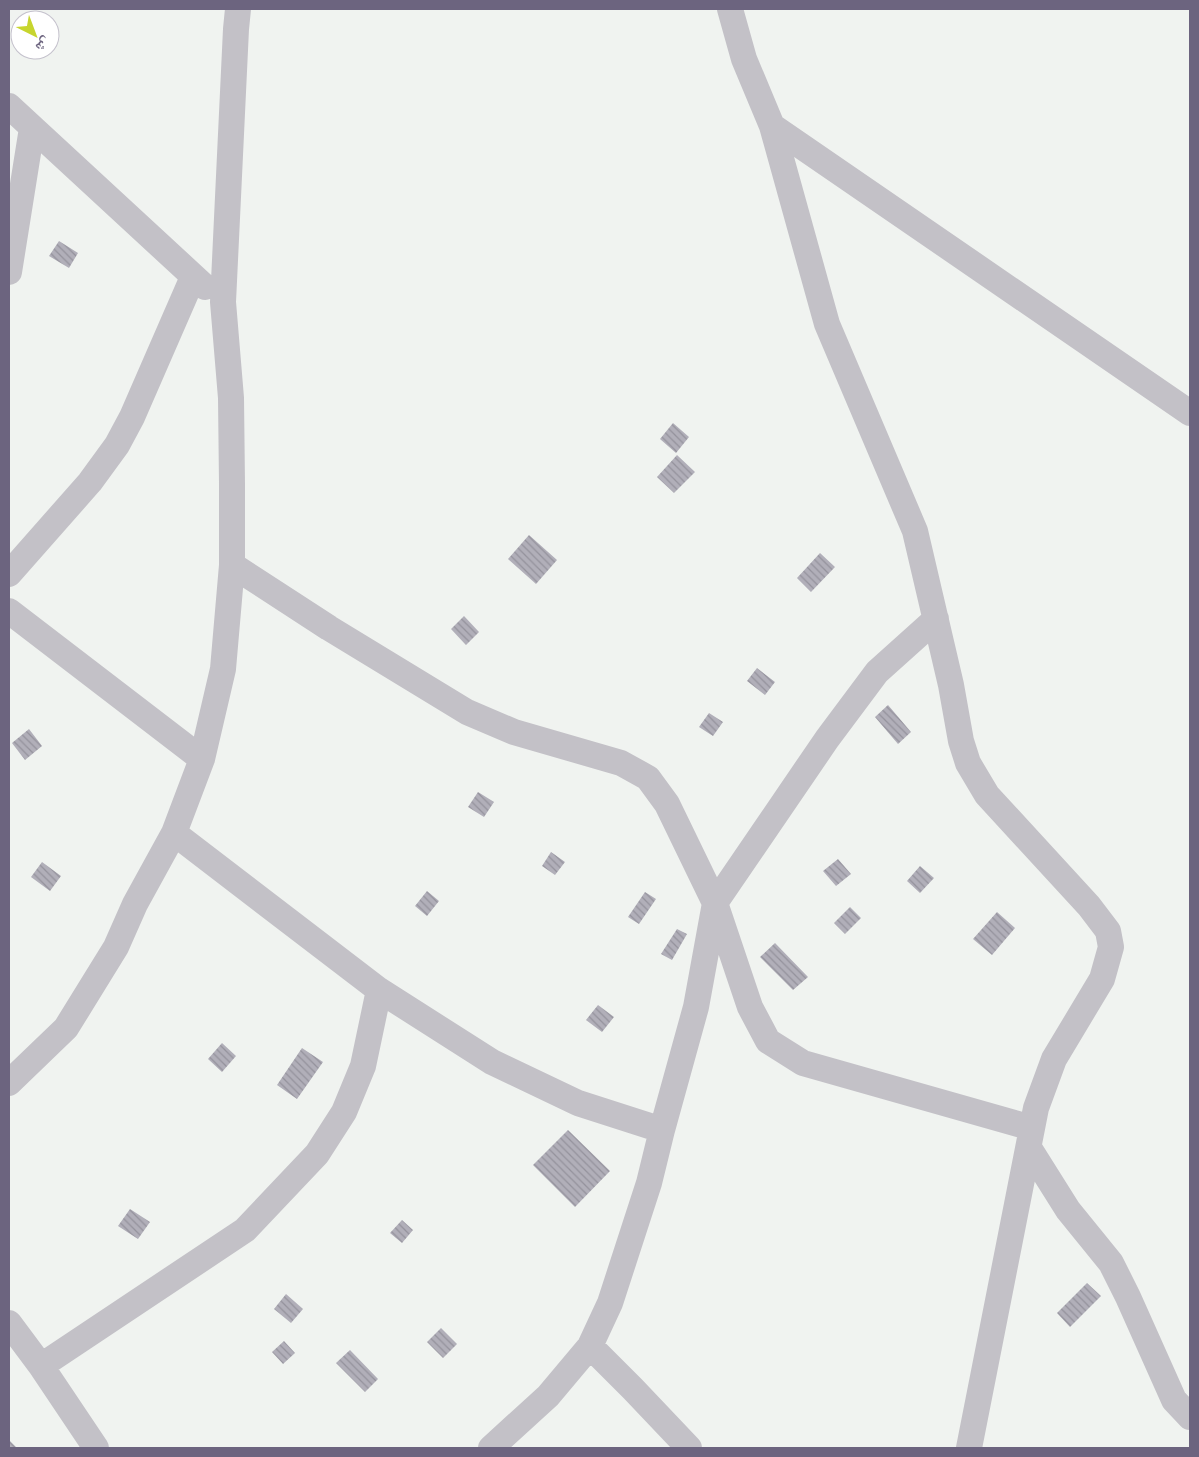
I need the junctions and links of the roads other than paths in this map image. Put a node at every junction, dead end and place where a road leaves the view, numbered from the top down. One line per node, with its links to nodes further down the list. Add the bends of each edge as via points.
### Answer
1 (238, 9): 8 (street)
2 (730, 9): 4 (street, via 744,59)
3 (9, 106): 5 (street)
4 (772, 126): 9 (street); 13 (street, via 827,324 915,531)
5 (32, 128): 6 (street); 7 (street)
6 (9, 272)
7 (192, 277): 8 (street); 11 (street, via 117,445 90,482)
8 (223, 302): 10 (street, via 231,398)
9 (1190, 413)
10 (232, 565): 14 (street, via 223,669); 16 (street, via 467,712 514,732 621,764 648,778 667,804)
11 (9, 574)
12 (9, 611): 14 (street)
13 (936, 619): 16 (street, via 877,672); 20 (street, via 968,763 987,795 1089,906 1108,931 1111,947 1102,979 1054,1058 1036,1108)
14 (202, 759): 15 (street)
15 (174, 833): 17 (street); 18 (street, via 135,904 116,947 66,1028)
16 (715, 903): 19 (street, via 696,1007); 20 (street, via 750,1007 768,1041 803,1063)
17 (380, 990): 19 (street, via 492,1062 578,1103); 23 (street, via 363,1066 344,1112 317,1154 245,1230)
18 (9, 1083)
19 (662, 1130): 22 (street, via 649,1183 613,1294)
20 (1030, 1138): 24 (street, via 1068,1210 1111,1262 1174,1400); 28 (street)
21 (9, 1323): 23 (street)
22 (590, 1346): 26 (street, via 548,1396); 27 (street)
23 (41, 1366): 25 (street)
24 (1190, 1417)
25 (96, 1448)
26 (491, 1448)
27 (689, 1448)
28 (969, 1448)

